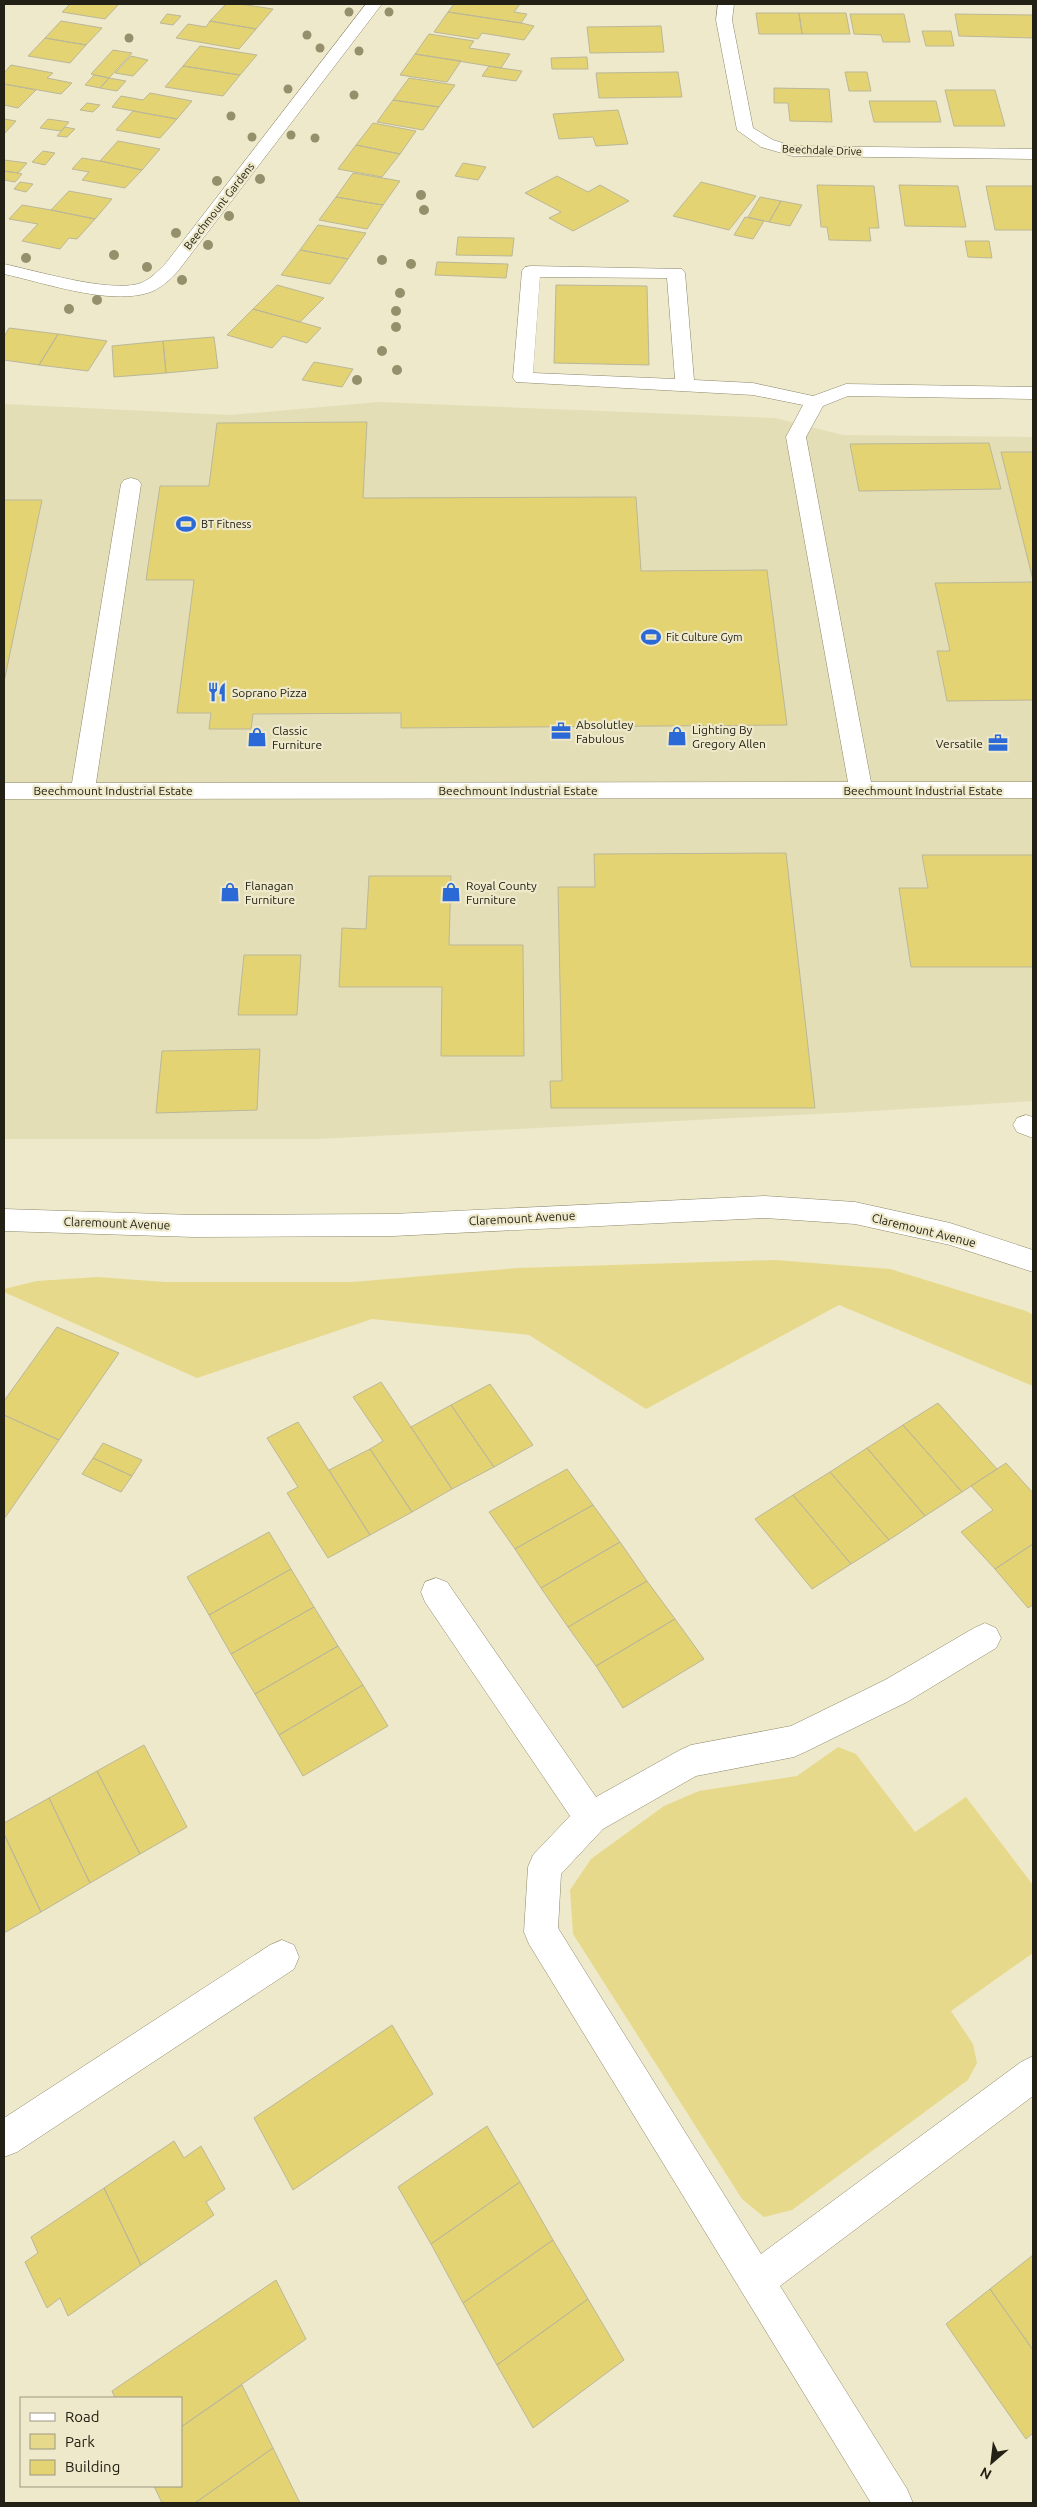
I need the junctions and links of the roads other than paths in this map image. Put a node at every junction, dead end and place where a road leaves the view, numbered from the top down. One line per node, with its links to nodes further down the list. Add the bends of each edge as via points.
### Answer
1 (374, 4): 4 (street, Beechmount Gardens, via 172,267 155,283 139,289 116,291)
2 (726, 4): 3 (street, Beechdale Drive, via 724,20 745,130 773,148 792,151)
3 (1033, 154)
4 (4, 269)
5 (685, 386): 5 (street, via 523,378 531,271 676,273); 7 (street, via 753,389)
6 (1033, 393): 7 (street, via 846,390)
7 (815, 402): 10 (street, via 796,437)
8 (131, 484): 9 (street)
9 (83, 789): 10 (street, Beechmount Industrial Estate); 12 (street, Beechmount Industrial Estate)
10 (861, 790): 11 (street, Beechmount Industrial Estate)
11 (1033, 790)
12 (4, 791)
13 (4, 1221): 14 (street, Claremount Avenue, via 194,1226 393,1225 765,1206 855,1213 950,1234)
14 (1033, 1261)
15 (436, 1592): 17 (street)
16 (985, 1638): 17 (street, via 896,1691 794,1741 691,1761)
17 (591, 1818): 21 (street, via 545,1867 541,1932)
18 (282, 1957): 20 (street)
19 (1033, 2074): 21 (street)
20 (4, 2138)
21 (756, 2281): 22 (street)
22 (893, 2503)

